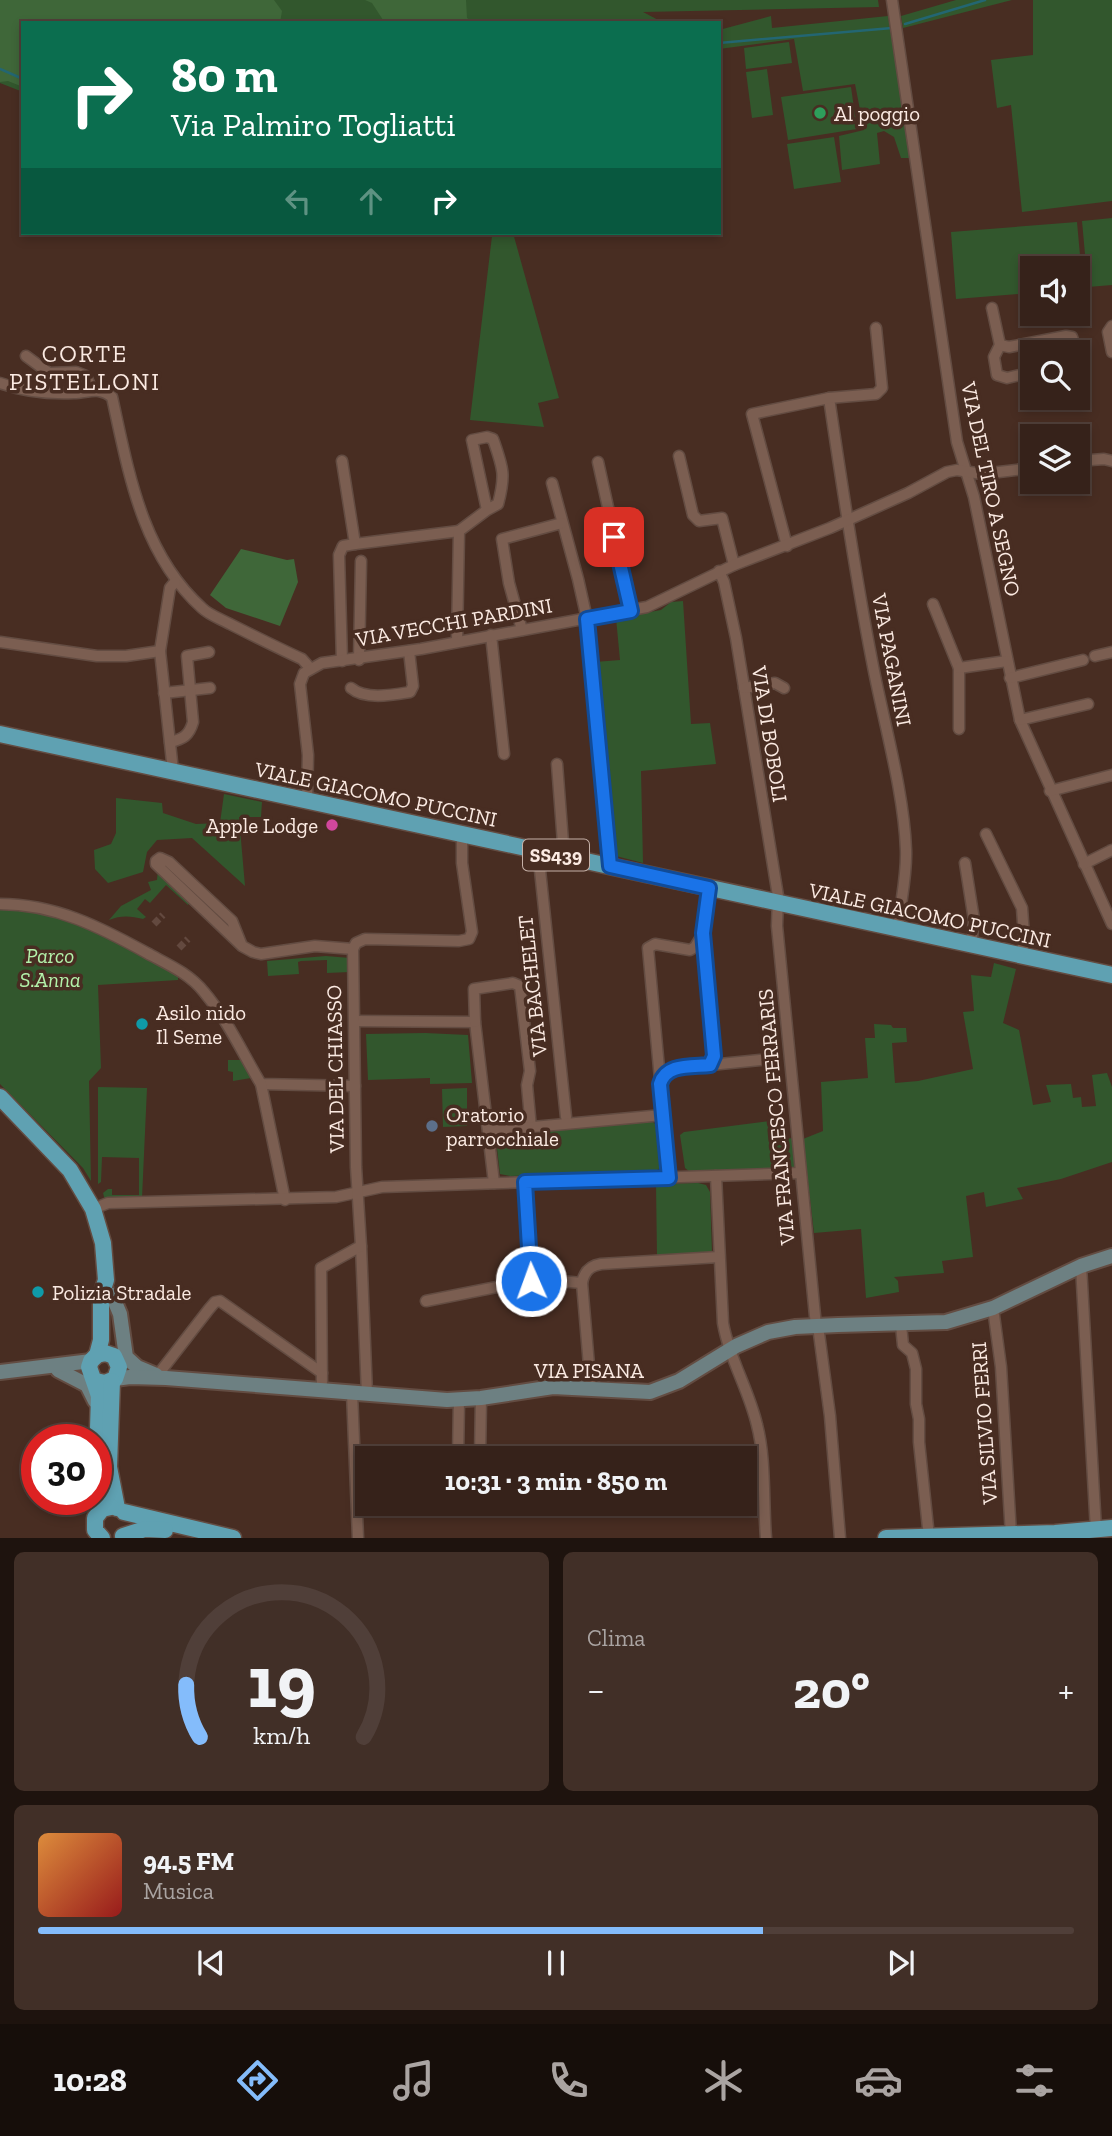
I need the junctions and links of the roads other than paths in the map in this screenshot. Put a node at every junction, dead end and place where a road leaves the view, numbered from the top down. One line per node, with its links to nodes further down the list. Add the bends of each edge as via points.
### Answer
1 (892, 0): 21 (street, VIA DEL TIRO A SEGNO)
2 (992, 308): 8 (street)
3 (1112, 326): 9 (street, via 1108,332)
4 (876, 328): 14 (street, via 882,388 876,394)
5 (1043, 340): 6 (street, via 1066,336)
6 (1073, 340)
7 (1020, 344): 8 (street)
8 (1000, 345): 11 (street, via 994,357 997,375)
9 (1112, 352)
10 (26, 356): 13 (street, via 49,373 86,376)
11 (1020, 375)
12 (0, 383): 13 (street, via 16,389)
13 (92, 390): 32 (street, via 112,397 144,522)
14 (829, 398): 24 (street, VIA PAGANINI); 28 (street, via 752,414)
15 (679, 456): 30 (street, via 693,514 699,521 722,518)
16 (1090, 460): 18 (street)
17 (342, 461): 27 (street)
18 (1112, 461)
19 (598, 462): 34 (street)
20 (1020, 469): 21 (street, VIA VECCHI PARDINI)
21 (965, 471): 24 (street, VIA VECCHI PARDINI, via 947,472); 47 (street, VIA DEL TIRO A SEGNO)
22 (552, 483): 25 (street)
23 (487, 510): 23 (street, via 498,504 504,480 493,439 487,437 472,440); 26 (street)
24 (848, 521): 28 (street, VIA VECCHI PARDINI); 81 (street, VIA PAGANINI, via 900,802 905,844)
25 (562, 523): 35 (street); 36 (street, via 502,539)
26 (460, 531): 27 (street); 38 (street)
27 (355, 544): 48 (street, via 343,546 340,555)
28 (787, 546): 30 (street, VIA VECCHI PARDINI)
29 (361, 561): 45 (street)
30 (734, 565): 31 (street, VIA VECCHI PARDINI)
31 (719, 571): 34 (street, VIA VECCHI PARDINI); 54 (street, VIA DI BOBOLI)
32 (175, 582): 41 (street, via 170,588); 49 (street, via 203,610 302,659)
33 (933, 604): 50 (street)
34 (631, 611): 35 (street, VIA VECCHI PARDINI)
35 (587, 619): 36 (street, VIA VECCHI PARDINI); 76 (street)
36 (522, 630): 37 (street, VIA VECCHI PARDINI)
37 (491, 635): 38 (street, VIA VECCHI PARDINI); 63 (street)
38 (457, 641): 40 (street, VIA VECCHI PARDINI)
39 (0, 642): 41 (street, via 97,656)
40 (410, 651): 45 (street, VIA VECCHI PARDINI); 53 (street, via 410,692 368,695)
41 (160, 652): 57 (street)
42 (209, 652): 56 (street, via 187,656)
43 (1112, 652): 44 (street)
44 (1095, 656)
45 (359, 660): 48 (street, VIA VECCHI PARDINI)
46 (1083, 660): 51 (street)
47 (1007, 661): 50 (street); 51 (street, VIA DEL TIRO A SEGNO)
48 (342, 662): 49 (street, VIA VECCHI PARDINI)
49 (310, 668): 68 (street, via 300,684 308,755)
50 (959, 668): 60 (street)
51 (1010, 678): 59 (street, VIA DEL TIRO A SEGNO)
52 (210, 688): 56 (street)
53 (351, 688)
54 (744, 688): 55 (street, via 775,683); 79 (street, VIA DI BOBOLI)
55 (784, 688)
56 (191, 690): 57 (street); 62 (street, via 191,731)
57 (164, 693): 62 (street)
58 (1088, 704): 59 (street)
59 (1020, 720): 67 (street, VIA DEL TIRO A SEGNO)
60 (959, 729)
61 (0, 734): 65 (main road, VIALE GIACOMO PUCCINI / SS439)
62 (170, 742): 65 (street)
63 (504, 754)
64 (557, 764): 73 (street)
65 (173, 771): 68 (main road, VIALE GIACOMO PUCCINI / SS439)
66 (1112, 775): 67 (street)
67 (1050, 791): 75 (street, VIA DEL TIRO A SEGNO)
68 (307, 801): 69 (main road, VIALE GIACOMO PUCCINI / SS439)
69 (462, 834): 72 (main road, VIALE GIACOMO PUCCINI / SS439); 85 (street, via 469,939 365,939)
70 (986, 834): 87 (street, via 1022,908)
71 (1112, 850): 75 (street)
72 (538, 851): 73 (main road, VIALE GIACOMO PUCCINI / SS439); 101 (street, VIA BACHELET)
73 (564, 856): 76 (main road, VIALE GIACOMO PUCCINI / SS439)
74 (965, 863): 84 (street, via 974,919)
75 (1084, 863): 80 (street, VIA DEL TIRO A SEGNO)
76 (610, 866): 77 (main road, VIALE GIACOMO PUCCINI / SS439)
77 (709, 888): 79 (main road, VIALE GIACOMO PUCCINI / SS439); 82 (street)
78 (0, 904): 96 (street, via 24,904 69,915 181,971 205,993)
79 (777, 904): 81 (main road, VIALE GIACOMO PUCCINI / SS439); 104 (street, VIA FRANCESCO FERRARIS)
80 (1112, 924)
81 (898, 930): 84 (main road, VIALE GIACOMO PUCCINI / SS439)
82 (703, 933): 86 (street, via 695,947); 88 (street)
83 (242, 946): 83 (street, via 232,921 169,862 159,858 156,864); 85 (street, via 261,954 315,946)
84 (971, 946): 87 (main road, VIALE GIACOMO PUCCINI / SS439)
85 (353, 948): 90 (street, VIA DEL CHIASSO)
86 (686, 951): 88 (street, via 700,958); 92 (street, via 655,944 648,948)
87 (1022, 957): 89 (main road, VIALE GIACOMO PUCCINI / SS439)
88 (707, 971): 94 (street, via 714,1056)
89 (1112, 975)
90 (355, 1021): 91 (street); 98 (street, VIA DEL CHIASSO)
91 (475, 1022): 102 (street, via 474,989 520,986); 103 (street)
92 (659, 1060): 95 (street); 97 (street)
93 (760, 1060): 94 (street)
94 (710, 1065): 95 (street)
95 (671, 1069): 97 (street)
96 (261, 1084): 98 (street); 110 (street)
97 (660, 1084): 100 (street)
98 (355, 1086): 109 (street, VIA DEL CHIASSO)
99 (0, 1097): 111 (main road, via 70,1170)
100 (663, 1115): 102 (street); 106 (street)
101 (566, 1117)
102 (531, 1128): 103 (street)
103 (489, 1130): 108 (street)
104 (800, 1173): 105 (street); 122 (street, VIA FRANCESCO FERRARIS)
105 (716, 1177): 106 (street); 114 (street)
106 (669, 1178): 107 (street)
107 (525, 1182): 108 (street); 116 (street)
108 (494, 1183): 109 (street)
109 (359, 1191): 110 (street); 112 (street, VIA DEL CHIASSO)
110 (285, 1200): 111 (street, via 108,1203)
111 (93, 1209): 118 (main road)
112 (361, 1245): 129 (street, via 321,1268); 134 (street, VIA DEL CHIASSO)
113 (1112, 1256): 115 (main road, VIA PISANA)
114 (719, 1257): 117 (street, via 593,1265); 123 (street, via 723,1323)
115 (1081, 1266): 120 (main road, VIA PISANA); 141 (street)
116 (531, 1281): 117 (street); 119 (street)
117 (582, 1283): 132 (street)
118 (109, 1287): 125 (main road, via 101,1295 101,1340); 127 (main road); 130 (main road, via 120,1314 126,1357 137,1367)
119 (426, 1301)
120 (993, 1308): 121 (main road, VIA PISANA, via 946,1322); 143 (street, VIA SILVIO FERRI)
121 (901, 1325): 122 (main road, VIA PISANA); 144 (street, via 903,1345 912,1353 916,1369)
122 (817, 1326): 123 (main road, VIA PISANA, via 775,1330); 151 (street, VIA FRANCESCO FERRARIS)
123 (730, 1350): 132 (main road, VIA PISANA, via 655,1391); 150 (street, via 757,1425)
124 (174, 1356): 129 (street, via 220,1301); 130 (street); 130 (street, via 174,1369)
125 (94, 1358): 126 (main road, VIA PISANA); 127 (main road, VIA PISANA, via 105,1353); 131 (main road, via 89,1367)
126 (51, 1369): 128 (main road, VIA PISANA); 131 (main road, VIA PISANA); 137 (main road, via 87,1384)
127 (115, 1370): 130 (main road, VIA PISANA); 131 (main road, VIA PISANA, via 105,1383); 140 (main road, via 109,1467)
128 (0, 1372)
129 (322, 1373): 133 (street)
130 (167, 1378): 133 (main road, VIA PISANA)
131 (94, 1380): 137 (main road)
132 (592, 1389): 135 (main road, VIA PISANA, via 553,1387)
133 (322, 1390): 134 (main road, VIA PISANA)
134 (359, 1393): 136 (main road, VIA PISANA); 149 (street, VIA DEL CHIASSO)
135 (481, 1398): 136 (main road, VIA PISANA); 139 (street)
136 (459, 1400): 138 (street)
137 (99, 1414): 140 (main road, via 97,1461)
138 (458, 1446)
139 (480, 1446)
140 (114, 1510): 142 (main road); 145 (main road, via 97,1514 94,1522); 146 (main road, via 128,1521)
141 (1104, 1529): 143 (main road)
142 (215, 1534): 146 (main road, via 145,1529); 148 (main road)
143 (1011, 1535): 144 (main road)
144 (929, 1536): 147 (main road)
145 (101, 1537)
146 (122, 1537)
147 (911, 1537): 152 (main road)
148 (233, 1538)
149 (358, 1538)
150 (766, 1538)
151 (840, 1538)
152 (886, 1538)

